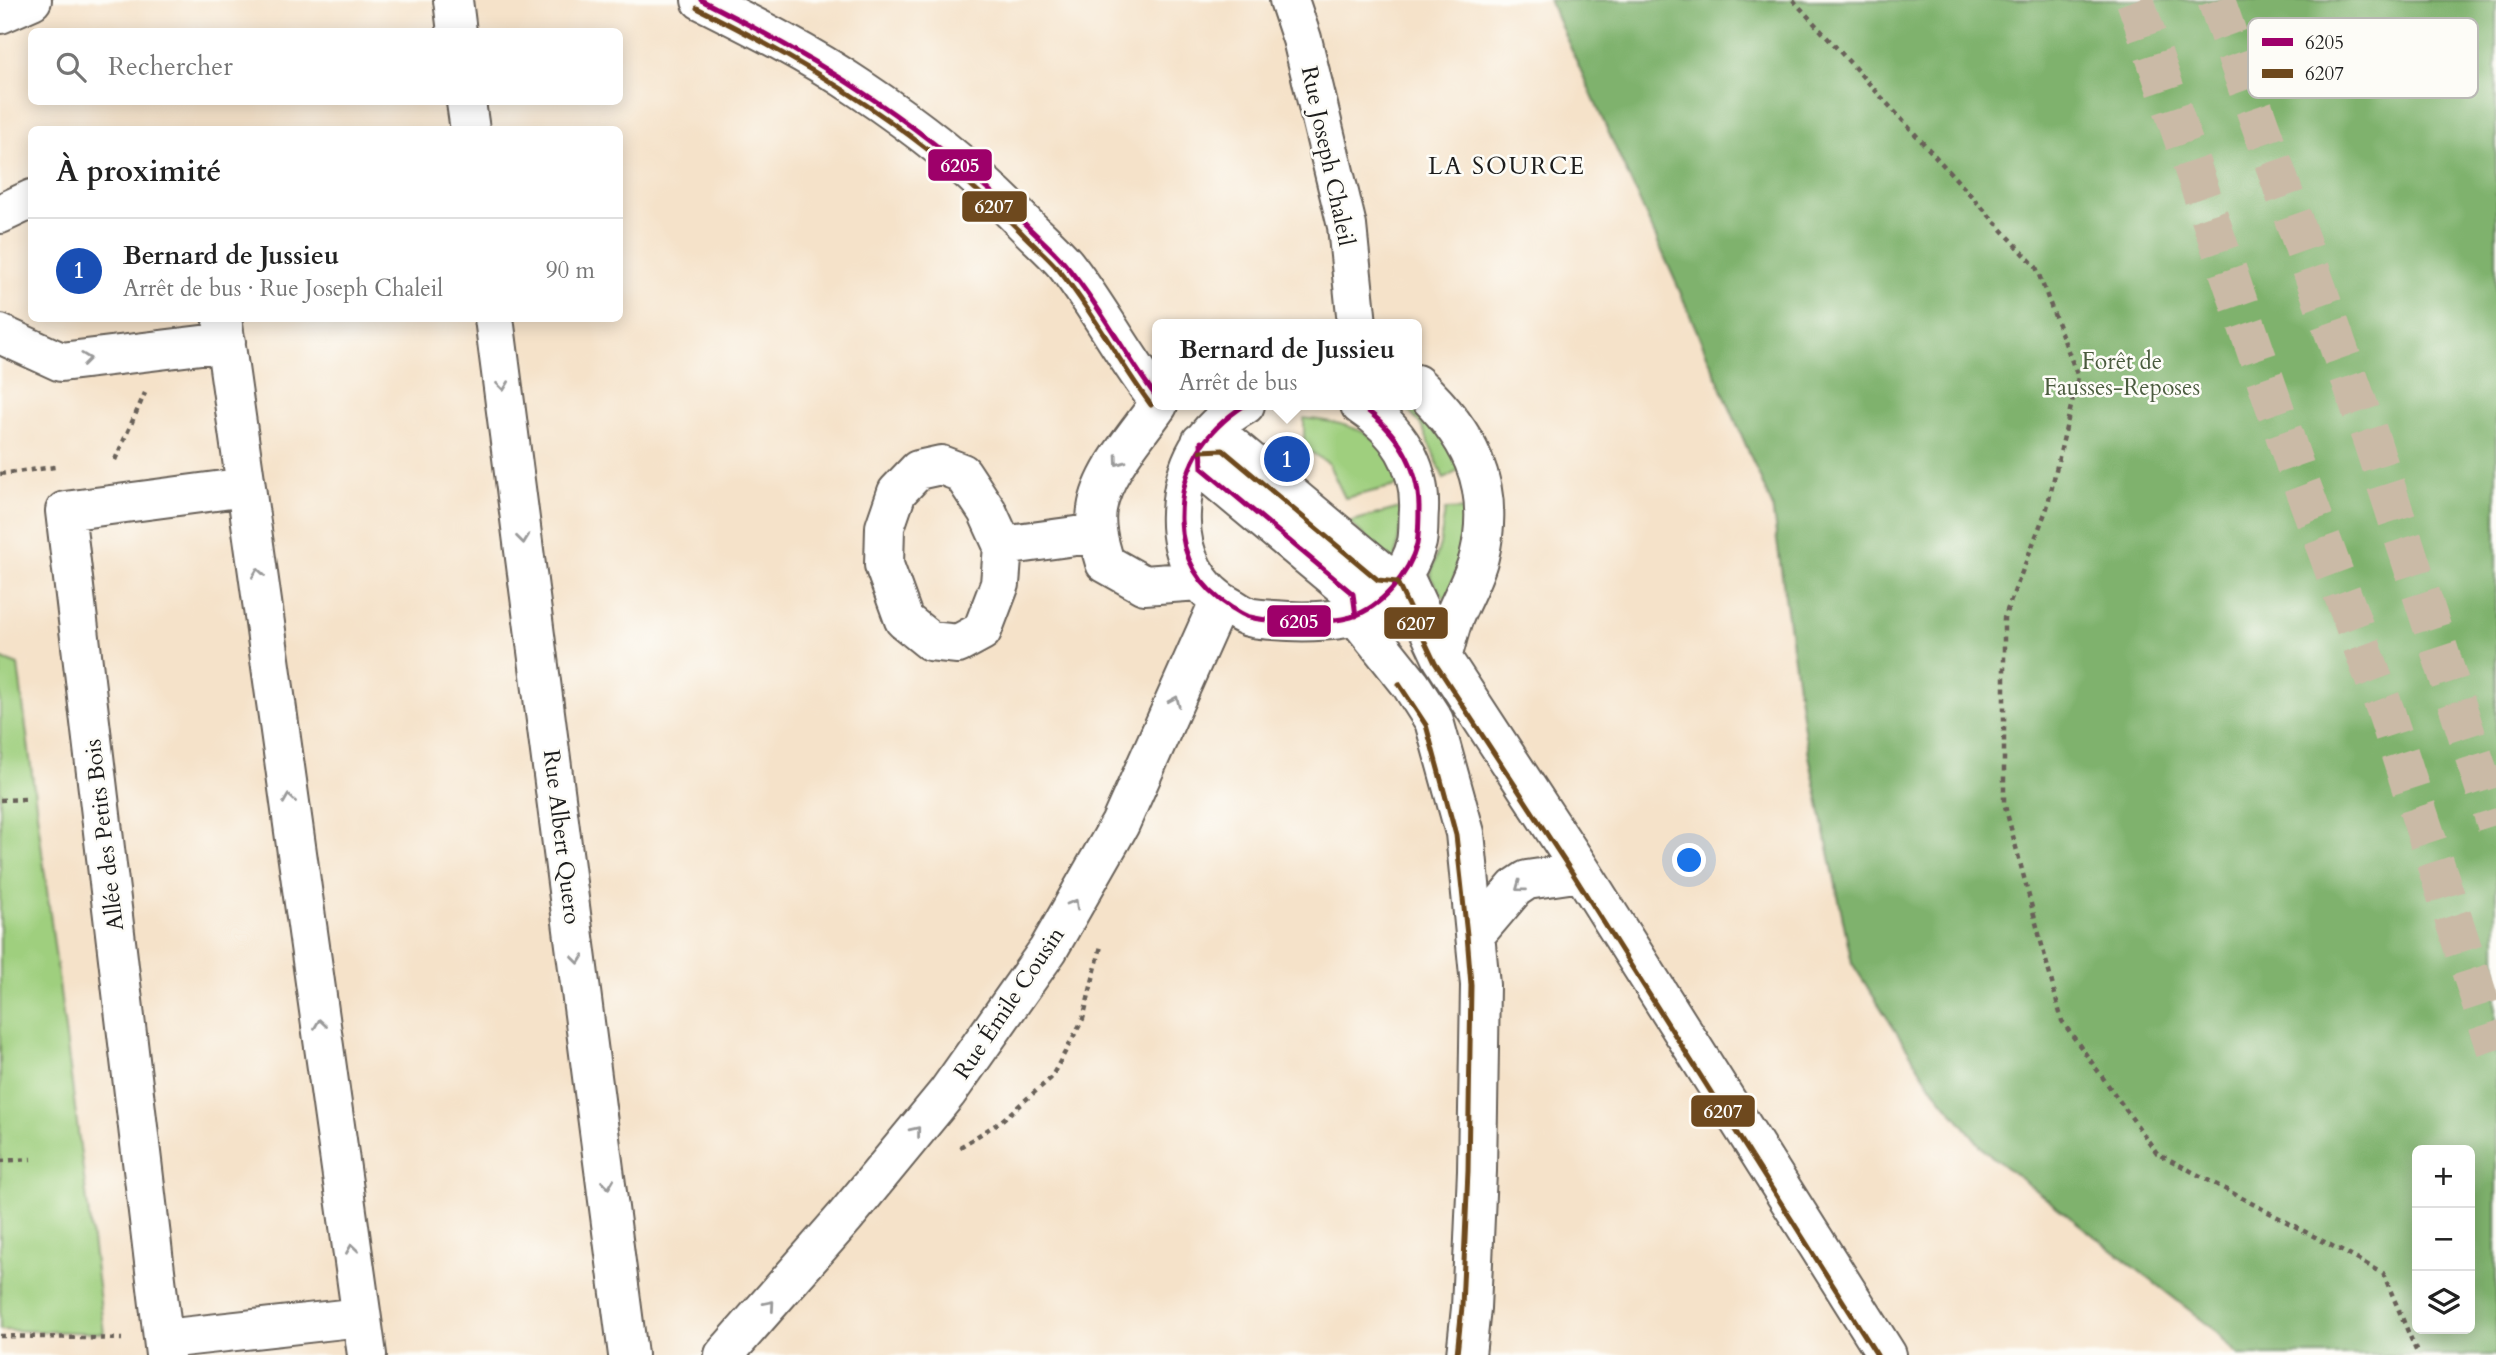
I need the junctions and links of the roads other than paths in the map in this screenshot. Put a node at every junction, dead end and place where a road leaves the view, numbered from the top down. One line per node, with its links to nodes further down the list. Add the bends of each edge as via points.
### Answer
1 (32, 0): 5 (street)
2 (453, 0): 7 (street)
3 (701, 0): 17 (street, via 777,38 859,88 994,193 1064,263)
4 (1259, 0): 6 (street, Rue Joseph Chaleil)
5 (0, 14)
6 (1294, 15): 12 (street, Rue Joseph Chaleil, via 1347,226)
7 (456, 28)
8 (466, 105): 9 (street)
9 (469, 126)
10 (28, 201): 11 (street)
11 (0, 214)
12 (1356, 319)
13 (495, 322): 35 (street, Rue Albert Quero, one-way to 35)
14 (224, 330): 15 (street, one-way to 14, via 61,362 164,349); 23 (street)
15 (0, 334)
16 (1422, 390): 29 (street, via 1450,419 1473,454 1484,526 1478,559)
17 (1152, 393)
18 (1154, 410): 24 (street, one-way to 24, via 1104,482 1096,510)
19 (1167, 410): 22 (street)
20 (1236, 410): 22 (street)
21 (1372, 410): 26 (street, via 1401,442 1416,473 1420,495 1417,542)
22 (1201, 442): 26 (street, via 1226,441 1384,573); 27 (street, via 1182,492 1181,527 1186,555); 28 (street, via 1202,468 1353,594)
23 (246, 487): 32 (street, one-way to 23); 33 (street, Allée des Petits Bois, via 65,511)
24 (1097, 533): 25 (street); 27 (street, via 1105,563 1144,585)
25 (1003, 546)
26 (1403, 574): 28 (street, via 1382,598); 29 (street)
27 (1209, 592): 28 (street, via 1251,618 1305,622); 36 (street, Rue Émile Cousin, one-way to 27, via 947,1093 1048,950 1120,824)
28 (1356, 616): 31 (street, via 1434,720 1465,833)
29 (1442, 658): 30 (street)
30 (1581, 872): 31 (street, one-way to 31, via 1527,880); 38 (street)
31 (1476, 934): 37 (street, via 1480,985 1477,1171)
32 (361, 1317): 33 (street); 34 (street)
33 (164, 1347)
34 (367, 1355)
35 (628, 1355)
36 (724, 1355)
37 (1466, 1355)
38 (1887, 1355)

